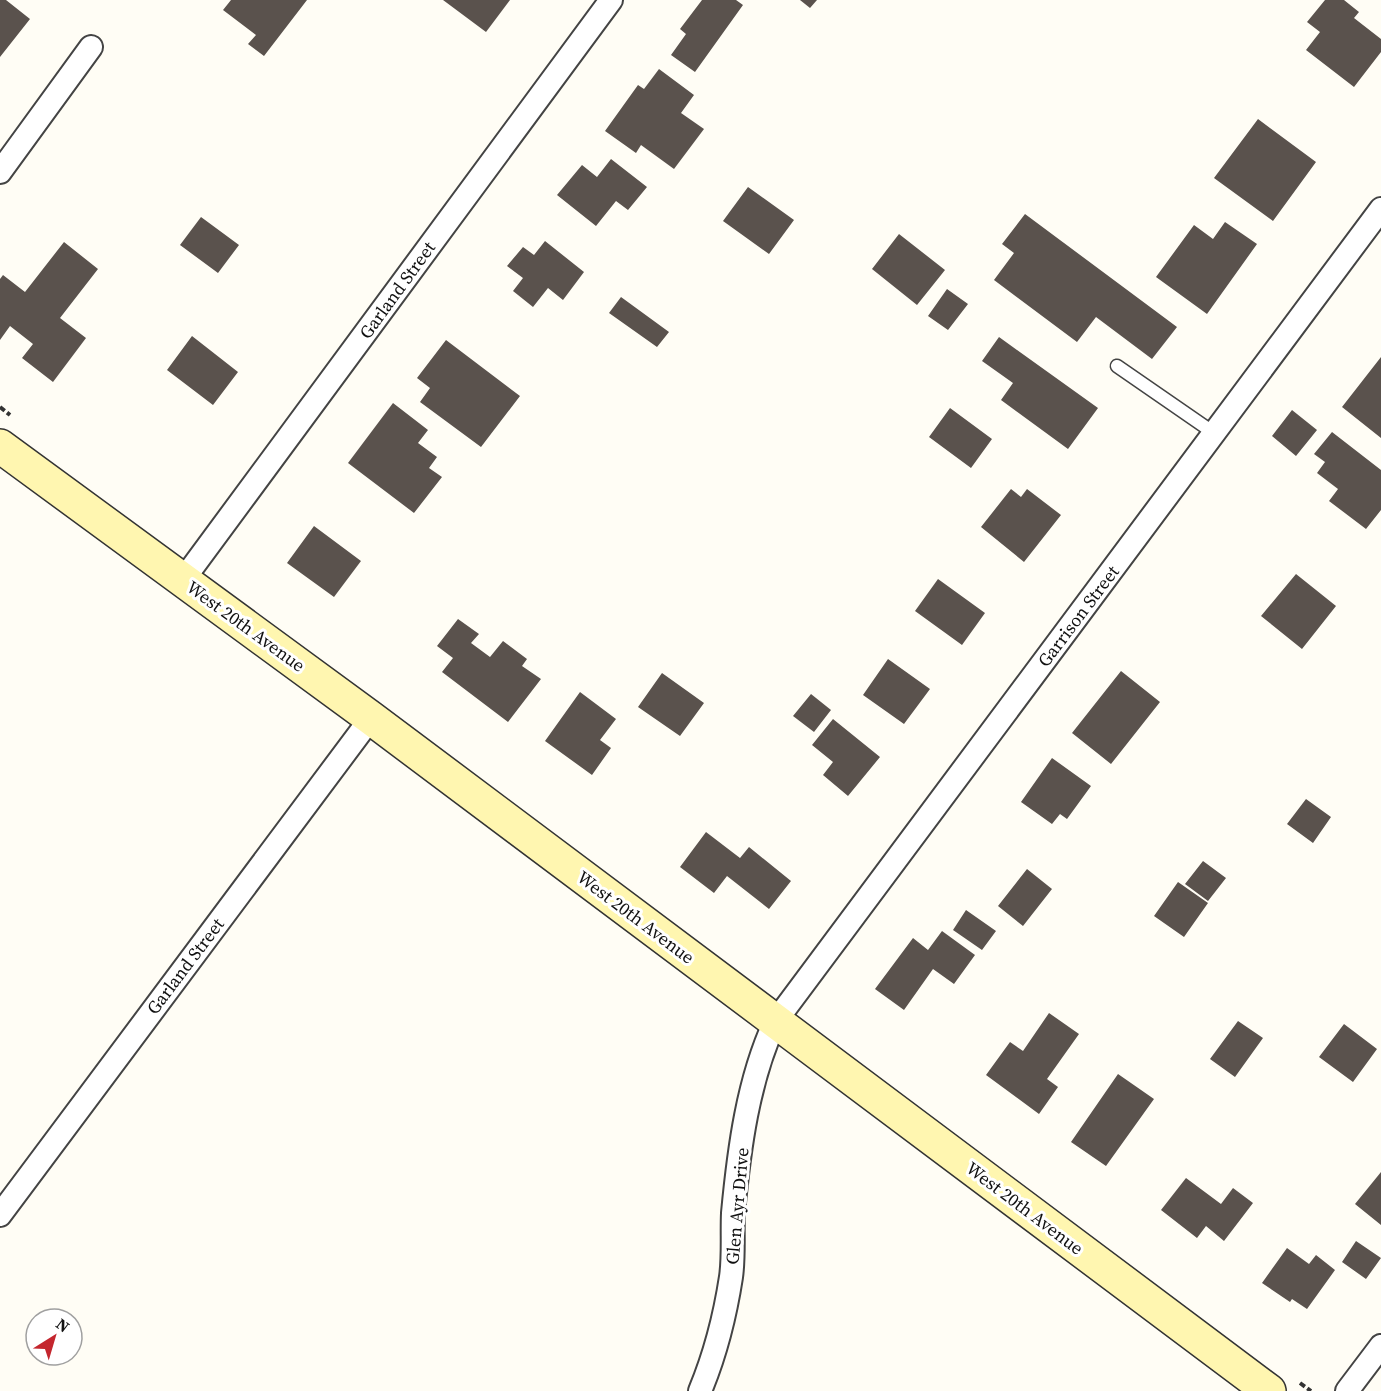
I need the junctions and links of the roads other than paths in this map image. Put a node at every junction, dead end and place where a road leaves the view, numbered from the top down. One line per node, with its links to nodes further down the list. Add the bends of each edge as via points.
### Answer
1 (611, 0): 8 (street, Garland Street)
2 (91, 47): 3 (street)
3 (0, 172)
4 (1381, 209): 6 (street, Garrison Street)
5 (1117, 366): 6 (lane)
6 (1214, 433): 10 (street, Garrison Street)
7 (0, 446): 8 (street, West 20th Avenue)
8 (183, 580): 9 (street, West 20th Avenue)
9 (371, 718): 10 (street, West 20th Avenue); 11 (street, Garland Street)
10 (775, 1022): 13 (street, Glen Ayr Drive, via 761,1053 743,1136 731,1275 722,1325); 14 (street, West 20th Avenue)
11 (0, 1215)
12 (1381, 1346): 15 (street)
13 (700, 1391)
14 (1269, 1391)
15 (1347, 1391)

